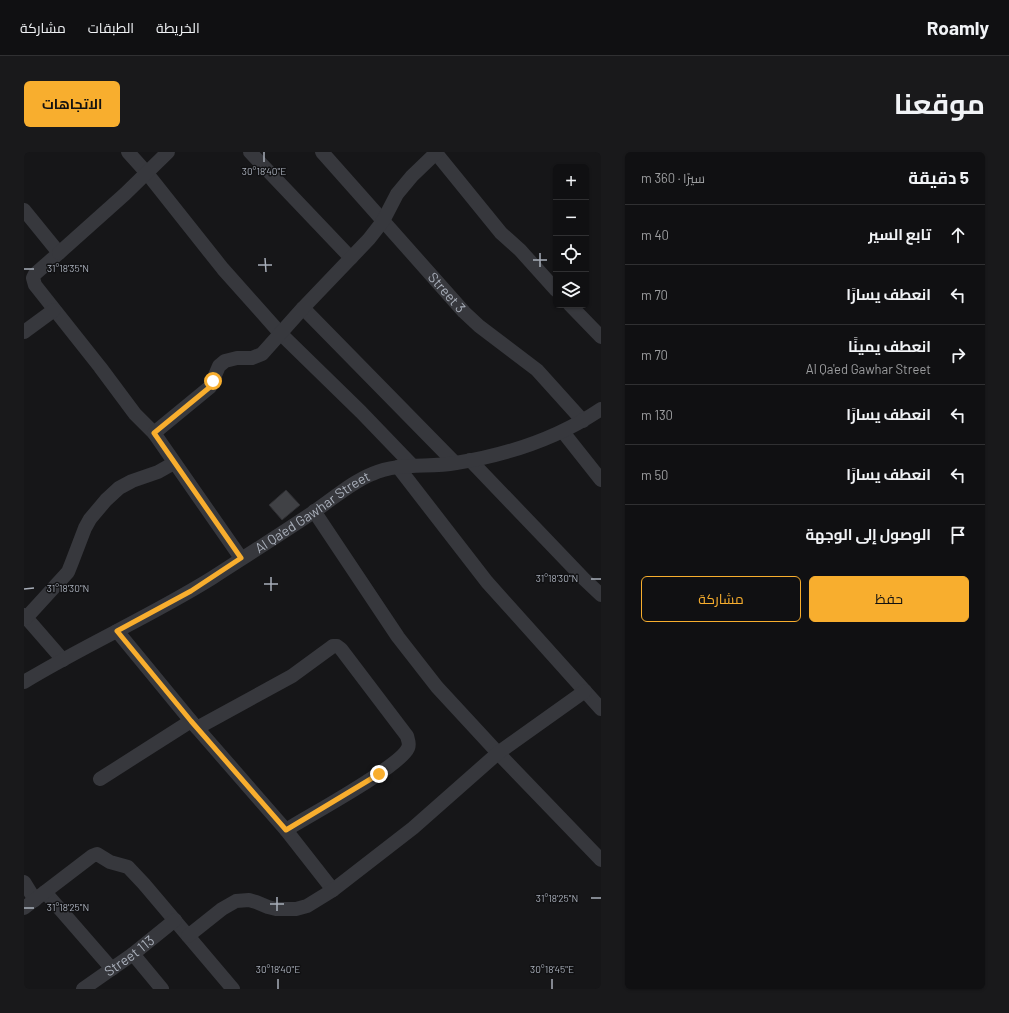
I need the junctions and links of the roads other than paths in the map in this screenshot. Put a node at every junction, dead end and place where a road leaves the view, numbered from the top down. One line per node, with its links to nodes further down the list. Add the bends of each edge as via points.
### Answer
1 (128, 152): 6 (street)
2 (168, 152): 6 (street)
3 (250, 152): 10 (street)
4 (322, 152): 8 (street, Street 3)
5 (437, 153): 8 (street, via 397,194); 11 (street, via 501,233)
6 (146, 172): 9 (street); 16 (street, via 223,269)
7 (24, 210): 9 (street)
8 (383, 221): 10 (street); 19 (street, Street 3, via 464,312 537,370)
9 (59, 253): 14 (street, via 37,271 33,278 35,285)
10 (351, 258): 12 (street)
11 (553, 287)
12 (303, 308): 16 (street); 24 (street)
13 (573, 308): 17 (street)
14 (54, 310): 15 (street); 21 (street, via 135,414)
15 (24, 332)
16 (280, 333): 21 (street, via 262,354 248,359 225,361 219,366 210,387); 25 (street, via 362,412)
17 (601, 337)
18 (601, 409): 19 (street, Al Qa'ed Gawhar Street)
19 (583, 421): 20 (street, Al Qa'ed Gawhar Street)
20 (563, 432): 22 (street, Al Qa'ed Gawhar Street); 27 (street)
21 (154, 433): 23 (street)
22 (470, 460): 24 (street, Al Qa'ed Gawhar Street); 30 (street)
23 (174, 463): 29 (street); 31 (street, via 119,488 106,500 85,528 68,572)
24 (455, 463): 25 (street, Al Qa'ed Gawhar Street)
25 (412, 465): 26 (street, Al Qa'ed Gawhar Street)
26 (398, 467): 28 (street, Al Qa'ed Gawhar Street, via 363,478); 35 (street, via 488,582)
27 (601, 480)
28 (314, 511): 29 (street, Al Qa'ed Gawhar Street); 38 (street, via 398,637 437,687)
29 (241, 558): 32 (street, Al Qa'ed Gawhar Street, via 191,591)
30 (601, 595)
31 (25, 616): 33 (street)
32 (117, 631): 33 (street, Al Qa'ed Gawhar Street); 37 (street)
33 (63, 660): 34 (street, Al Qa'ed Gawhar Street)
34 (24, 682)
35 (585, 691): 36 (street); 38 (street)
36 (601, 709)
37 (194, 724): 39 (street); 40 (street); 40 (street, via 292,676 333,646 340,649 407,736 408,749 379,774)
38 (498, 753): 41 (street); 43 (street, via 413,828)
39 (100, 779)
40 (286, 830): 43 (street)
41 (601, 860)
42 (24, 882): 44 (street)
43 (333, 890): 46 (street, via 307,906 296,909 272,908 249,900 236,901)
44 (35, 900): 45 (street, via 97,854 110,862 128,867); 48 (street)
45 (175, 920): 46 (street); 47 (street, Street 113)
46 (188, 936): 51 (street)
47 (133, 954): 48 (street, Street 113); 50 (street)
48 (112, 969): 49 (street, Street 113)
49 (83, 989)
50 (162, 989)
51 (233, 989)

